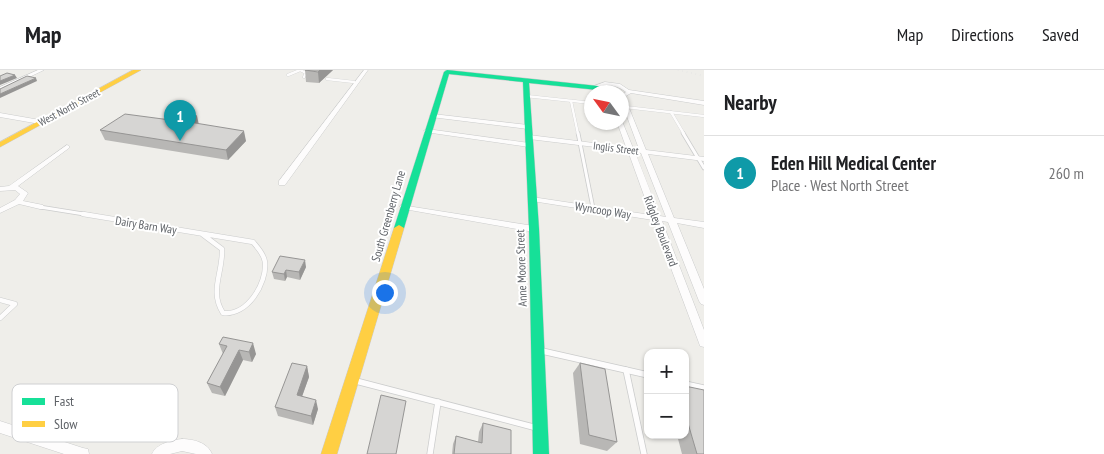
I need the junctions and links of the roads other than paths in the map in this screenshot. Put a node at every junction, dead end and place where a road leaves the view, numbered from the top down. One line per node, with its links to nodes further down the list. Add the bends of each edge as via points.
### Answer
1 (42, 70): 12 (street)
2 (138, 70): 24 (street, West North Street)
3 (366, 70): 35 (street)
4 (288, 75): 5 (lane, via 300,70 306,73)
5 (304, 77)
6 (327, 79): 8 (lane)
7 (526, 80): 11 (street); 14 (street, Anne Moore Street); 21 (street, South Greenberry Lane, via 446,72)
8 (354, 82)
9 (602, 85): 10 (street)
10 (616, 85)
11 (584, 88)
12 (0, 89)
13 (629, 91): 17 (street)
14 (526, 96): 15 (lane); 27 (street, Anne Moore Street)
15 (571, 101): 16 (lane); 29 (lane)
16 (584, 102)
17 (704, 103)
18 (629, 107): 19 (lane)
19 (671, 112): 23 (lane); 33 (lane)
20 (0, 115): 24 (street)
21 (433, 116): 26 (street, South Greenberry Lane); 27 (street)
22 (629, 116): 32 (street)
23 (704, 116)
24 (40, 122): 28 (street, West North Street)
25 (623, 130): 31 (street, Ridgley Boulevard)
26 (427, 132): 27 (street); 41 (street, South Greenberry Lane)
27 (528, 136): 29 (street, Inglis Street); 38 (street, Anne Moore Street)
28 (0, 144)
29 (580, 144): 31 (street, Inglis Street); 42 (lane)
30 (67, 147): 36 (street)
31 (630, 150): 32 (street, Inglis Street); 44 (street, Ridgley Boulevard)
32 (644, 152): 33 (street, Inglis Street); 45 (street)
33 (701, 159): 34 (lane)
34 (704, 168)
35 (282, 184)
36 (12, 187): 37 (street); 39 (street, via 24,193)
37 (0, 189)
38 (532, 199): 42 (street, Wyncoop Way); 47 (street, Anne Moore Street)
39 (18, 202): 40 (street); 43 (street)
40 (40, 207): 48 (lane, Dairy Barn Way)
41 (404, 207): 47 (street); 57 (street, South Greenberry Lane)
42 (593, 208): 44 (street, Wyncoop Way)
43 (0, 211)
44 (656, 218): 45 (street, Wyncoop Way); 52 (street, Ridgley Boulevard)
45 (671, 220): 46 (street, Wyncoop Way); 50 (street)
46 (704, 225)
47 (534, 228): 54 (street, Anne Moore Street)
48 (202, 234): 48 (lane, Dairy Barn Way, via 222,248 214,299 222,313 234,313 248,304 260,284 264,255 253,242)
49 (0, 300): 51 (lane, via 15,304)
50 (704, 301)
51 (0, 318)
52 (700, 320): 53 (street, Ridgley Boulevard)
53 (704, 342)
54 (538, 350): 55 (lane); 62 (street, Anne Moore Street)
55 (626, 370): 56 (lane); 71 (lane)
56 (644, 374)
57 (352, 380): 60 (lane); 68 (street, South Greenberry Lane)
58 (689, 385): 59 (lane)
59 (704, 388)
60 (438, 402): 62 (lane); 69 (lane)
61 (0, 426): 63 (street)
62 (540, 429): 70 (street, Anne Moore Street)
63 (12, 430)
64 (47, 442): 65 (street)
65 (83, 454)
66 (158, 454): 67 (street, via 184,445 195,446)
67 (206, 454)
68 (328, 454)
69 (430, 454)
70 (541, 454)
71 (644, 454)

